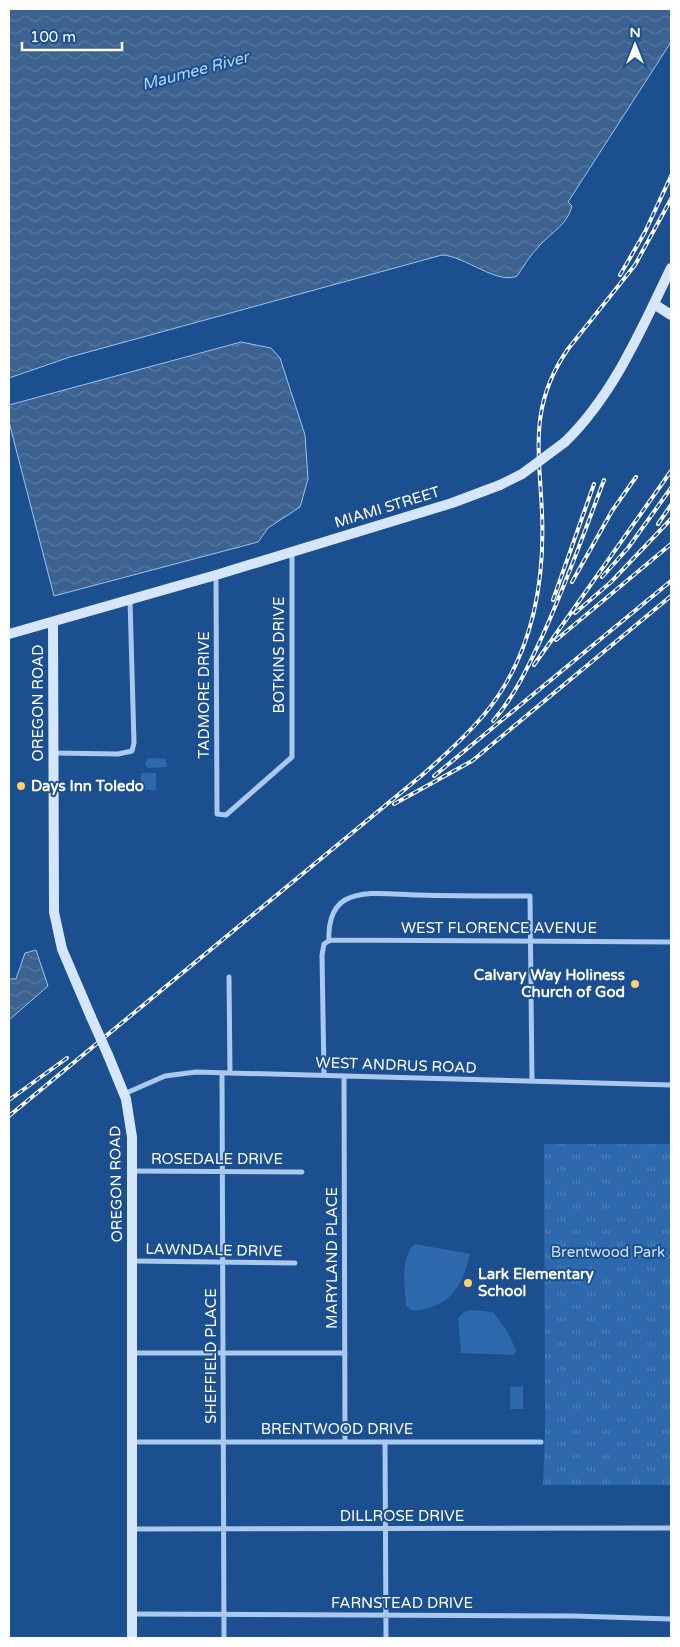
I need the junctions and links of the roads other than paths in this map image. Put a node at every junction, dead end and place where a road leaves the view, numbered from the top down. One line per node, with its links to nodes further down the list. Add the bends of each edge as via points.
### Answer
1 (671, 268): 2 (street, MIAMI STREET)
2 (654, 304): 3 (street); 4 (street, MIAMI STREET, bridge, via 610,388 592,414 564,442 522,474 452,503)
3 (671, 315)
4 (292, 552): 5 (street, MIAMI STREET); 10 (street, BOTKINS DRIVE, via 292,757 234,810 226,815)
5 (216, 575): 6 (street, MIAMI STREET); 10 (street, TADMORE DRIVE)
6 (130, 600): 7 (street, MIAMI STREET); 9 (street, via 132,750 118,754)
7 (53, 623): 8 (street, MIAMI STREET); 9 (street, OREGON ROAD)
8 (9, 634)
9 (54, 753): 21 (street, OREGON ROAD, bridge, via 55,920 62,949)
10 (217, 814)
11 (531, 940): 12 (street, WEST FLORENCE AVENUE); 12 (street, via 530,896 384,895 353,896 342,902 334,913); 13 (street, WEST FLORENCE AVENUE); 19 (street)
12 (328, 941): 17 (street, via 322,955)
13 (671, 942)
14 (229, 977): 16 (street)
15 (222, 1073): 16 (street, WEST ANDRUS ROAD); 21 (street, WEST ANDRUS ROAD, via 173,1075); 23 (street, SHEFFIELD PLACE)
16 (230, 1073): 17 (street, WEST ANDRUS ROAD)
17 (324, 1075): 18 (street, WEST ANDRUS ROAD)
18 (344, 1076): 19 (street, WEST ANDRUS ROAD); 30 (street, MARYLAND PLACE)
19 (532, 1081): 20 (street, WEST ANDRUS ROAD)
20 (671, 1084)
21 (124, 1094): 22 (street, OREGON ROAD, via 130,1122)
22 (132, 1171): 23 (street, ROSEDALE DRIVE); 25 (street, OREGON ROAD)
23 (223, 1171): 24 (street, ROSEDALE DRIVE); 26 (street, SHEFFIELD PLACE)
24 (302, 1172)
25 (132, 1261): 26 (street, LAWNDALE DRIVE); 28 (street, OREGON ROAD)
26 (223, 1262): 27 (street, LAWNDALE DRIVE); 29 (street, SHEFFIELD PLACE)
27 (295, 1263)
28 (132, 1353): 29 (street); 33 (street, OREGON ROAD)
29 (223, 1353): 30 (street); 31 (street, SHEFFIELD PLACE)
30 (345, 1353): 32 (street, MARYLAND PLACE)
31 (224, 1441): 32 (street, BRENTWOOD DRIVE); 33 (street, BRENTWOOD DRIVE); 36 (street, SHEFFIELD PLACE)
32 (345, 1441): 34 (street, BRENTWOOD DRIVE)
33 (132, 1442): 38 (street, OREGON ROAD)
34 (385, 1442): 35 (street, BRENTWOOD DRIVE); 39 (street)
35 (541, 1442)
36 (224, 1528): 38 (street, DILLROSE DRIVE); 39 (street, DILLROSE DRIVE); 41 (street, SHEFFIELD PLACE)
37 (671, 1528): 39 (street, DILLROSE DRIVE)
38 (132, 1529): 40 (street, OREGON ROAD)
39 (386, 1529): 42 (street)
40 (132, 1614): 41 (street, FARNSTEAD DRIVE); 44 (street, OREGON ROAD)
41 (224, 1615): 42 (street, FARNSTEAD DRIVE); 45 (street, SHEFFIELD PLACE)
42 (386, 1616): 43 (street, FARNSTEAD DRIVE); 46 (street)
43 (671, 1619)
44 (132, 1638)
45 (224, 1638)
46 (386, 1638)

